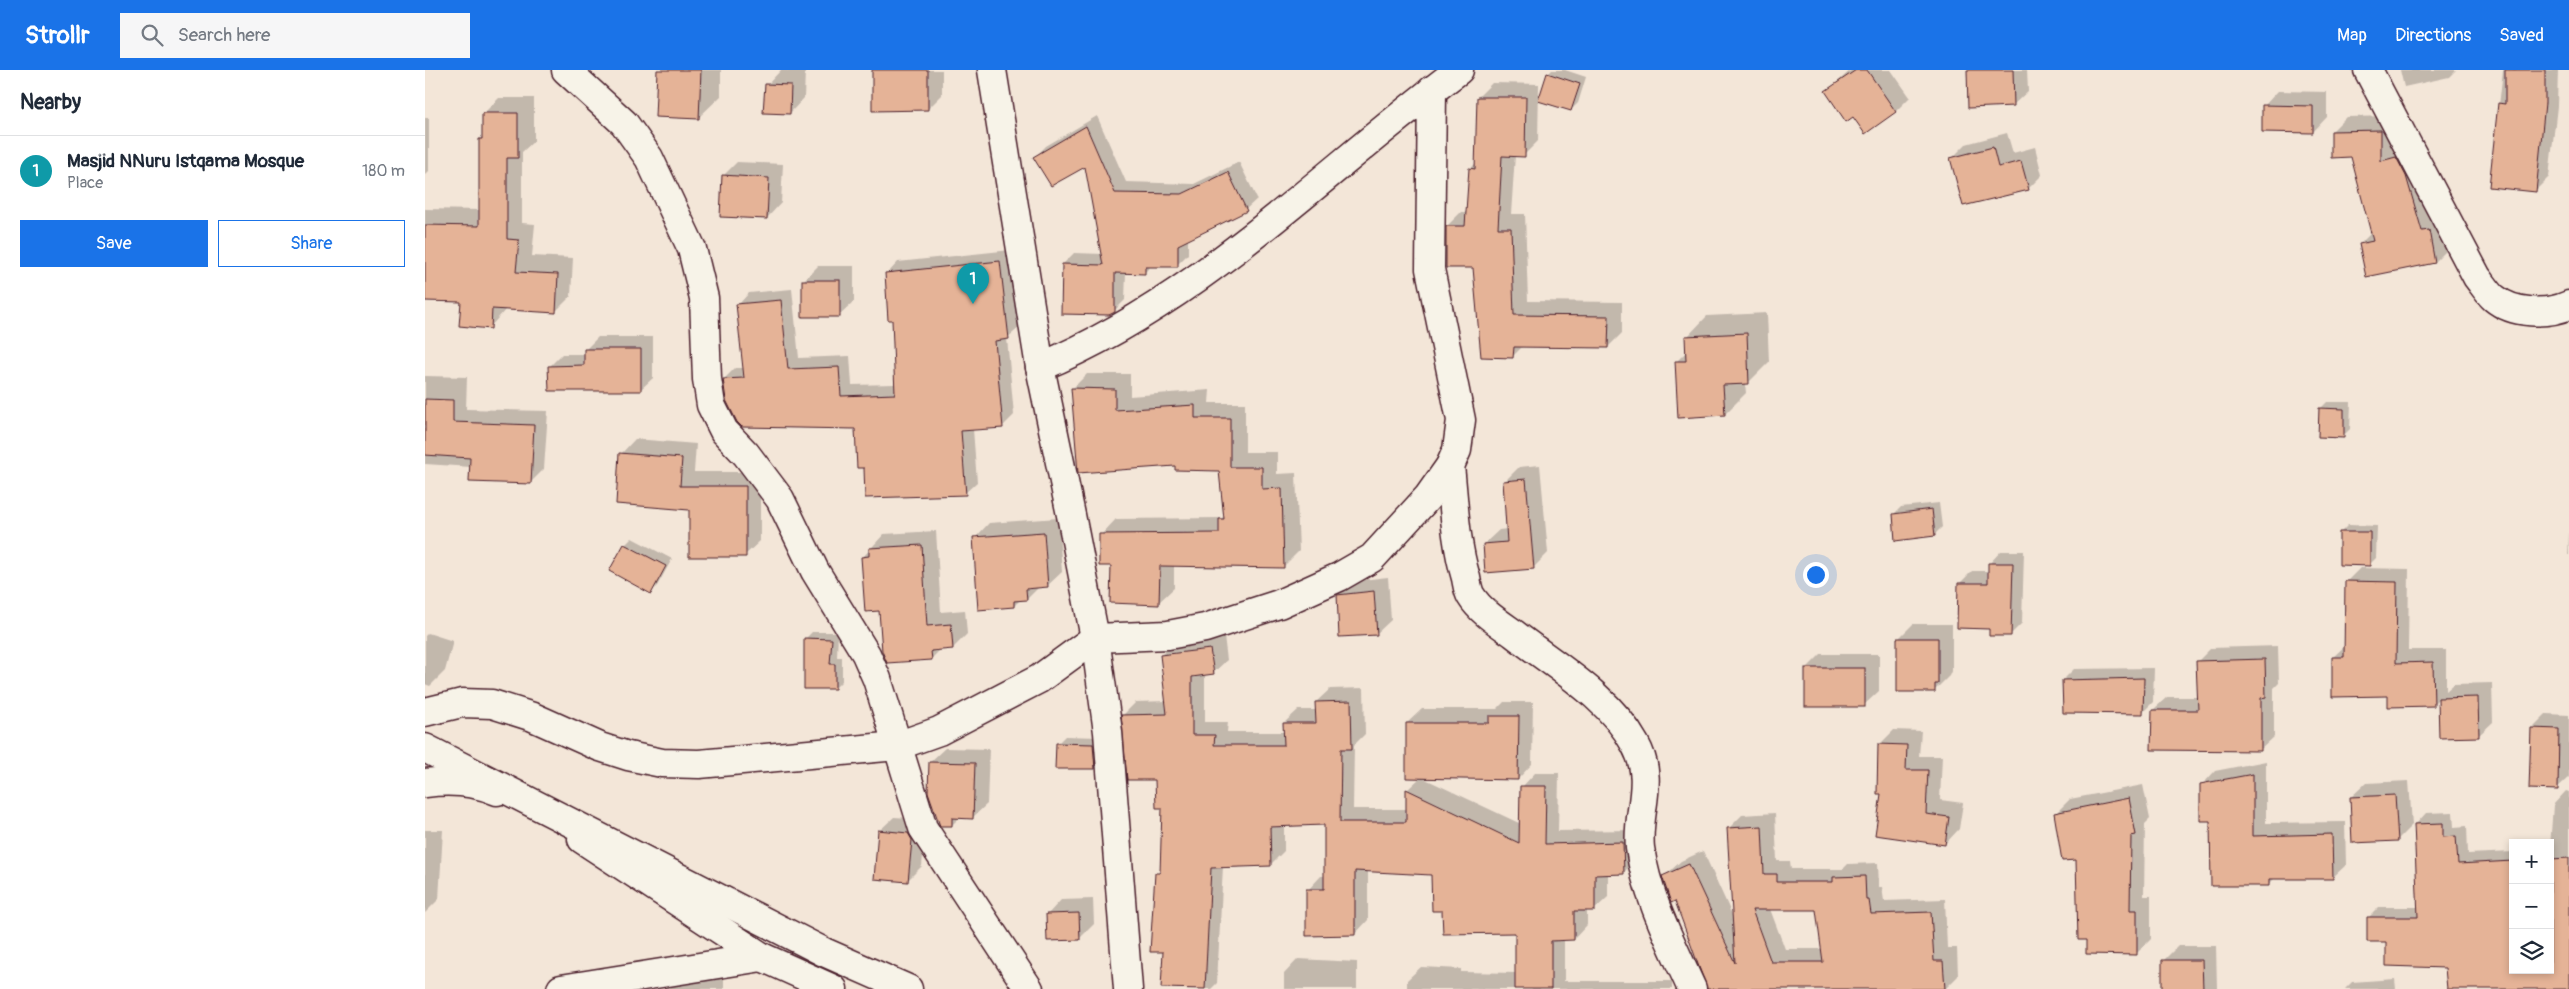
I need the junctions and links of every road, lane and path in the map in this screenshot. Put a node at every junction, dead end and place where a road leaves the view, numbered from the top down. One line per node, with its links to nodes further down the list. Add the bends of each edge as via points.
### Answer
1 (566, 70): 11 (street, via 624,123 649,158 673,205 692,249 704,298 706,371 711,405 724,430 747,454 780,499 815,571 866,654)
2 (992, 70): 7 (street)
3 (1459, 70): 5 (street)
4 (2368, 70): 6 (street, via 2477,277 2495,298 2518,309 2546,311)
5 (1433, 90): 7 (street, via 1292,207 1190,282 1130,323); 8 (street, via 1430,269 1461,420 1457,450)
6 (2569, 306)
7 (1040, 367): 9 (street)
8 (1450, 466): 9 (street, via 1428,497 1372,558 1339,577 1279,604 1205,628 1168,635); 20 (street, via 1459,548 1471,596 1498,622 1595,697 1636,745 1646,791 1640,845 1643,866 1655,904)
9 (1095, 638): 11 (street, via 1039,678 939,731); 19 (street, via 1108,732)
10 (425, 712): 11 (street, via 463,703 492,704 533,717 600,747 662,763 699,764)
11 (897, 746): 18 (street, via 923,828)
12 (425, 748): 17 (street, via 823,952)
13 (425, 783): 14 (street, via 445,780 483,785 514,798)
14 (762, 957): 15 (street); 16 (street)
15 (561, 989)
16 (833, 989)
17 (908, 989)
18 (1029, 989)
19 (1128, 989)
20 (1692, 989)

